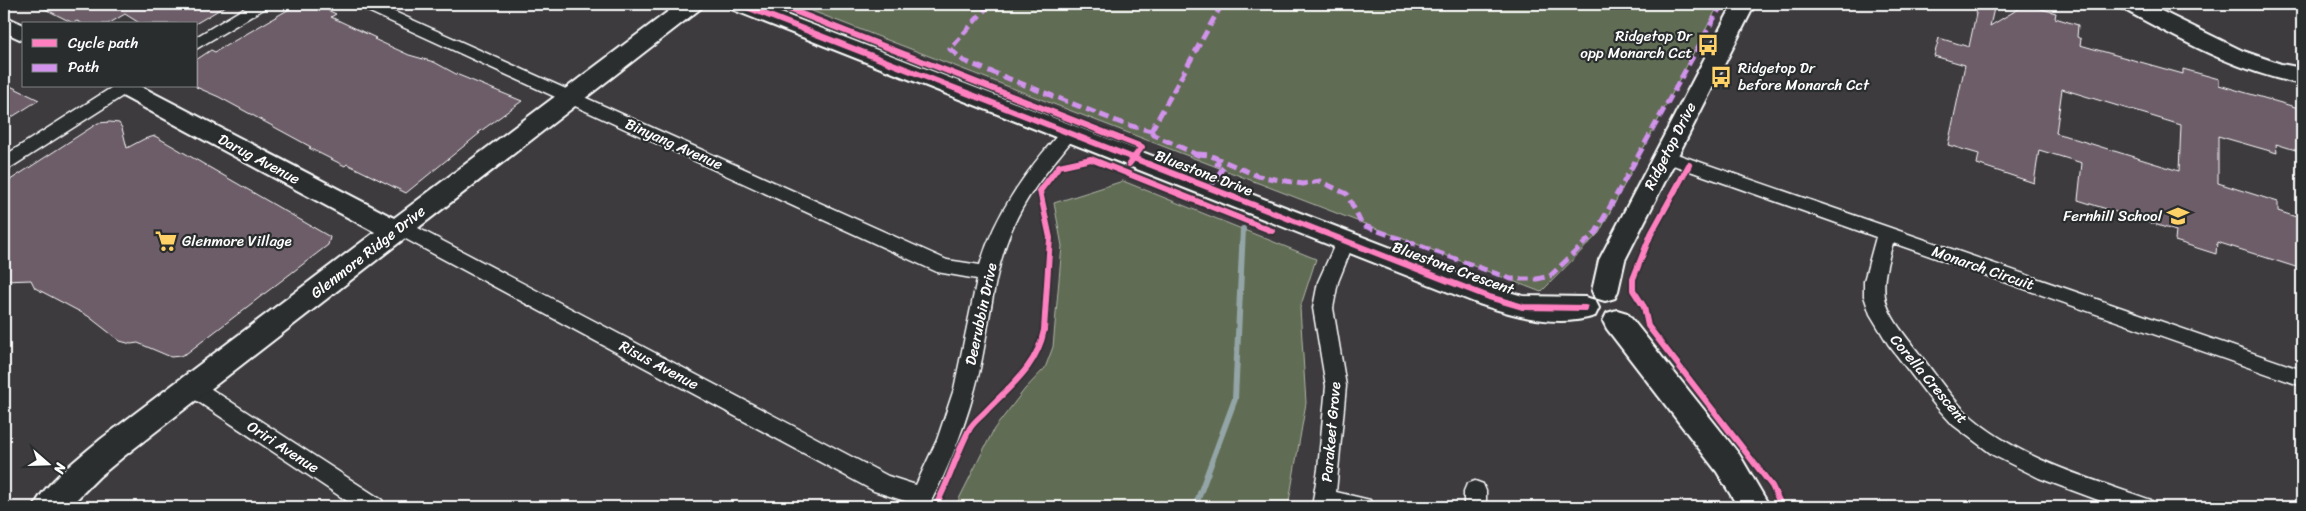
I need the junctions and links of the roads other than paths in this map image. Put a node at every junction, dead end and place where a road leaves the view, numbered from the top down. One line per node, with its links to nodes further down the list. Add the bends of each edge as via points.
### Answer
1 (262, 4): 9 (street)
2 (364, 4): 13 (street, Binyang Avenue)
3 (692, 4): 13 (street, Glenmore Ridge Drive)
4 (1744, 4): 15 (street, Ridgetop Drive)
5 (2130, 4): 10 (street, via 2228,55)
6 (743, 5): 14 (street, Bluestone Drive)
7 (4, 23): 8 (street)
8 (22, 33)
9 (198, 43)
10 (2302, 76)
11 (122, 88): 16 (street)
12 (126, 88): 17 (street, Darug Avenue, via 385,226)
13 (571, 98): 17 (street, Glenmore Ridge Drive); 20 (street, Binyang Avenue, via 944,267)
14 (1068, 134): 19 (street, Bluestone Drive); 20 (street, Deerubbin Drive, via 1032,178 1013,209)
15 (1665, 156): 18 (street, Monarch Circuit); 21 (street, Ridgetop Drive, via 1612,260)
16 (4, 164)
17 (398, 229): 25 (street, Glenmore Ridge Drive); 26 (street, Risus Avenue)
18 (1886, 234): 24 (street, Monarch Circuit); 32 (street, Corella Crescent, via 1874,277 1877,308 1894,337 1959,418 2019,459)
19 (1345, 242): 22 (street, Bluestone Crescent, via 1523,307); 27 (street, Parakeet Grove, via 1328,282 1324,308 1336,386)
20 (986, 274): 26 (street, Deerubbin Drive, via 962,398 945,446)
21 (1605, 290): 22 (street, via 1588,294 1584,298); 23 (street, via 1625,305 1625,315)
22 (1585, 308): 23 (street, via 1598,320)
23 (1617, 321): 31 (street, via 1728,463)
24 (2302, 378)
25 (192, 387): 28 (street, Oriri Avenue); 29 (street, Glenmore Ridge Drive, via 88,468)
26 (919, 502)
27 (1324, 504): 30 (street)
28 (365, 505)
29 (49, 507)
30 (1362, 507)
31 (1755, 507)
32 (2143, 507)

